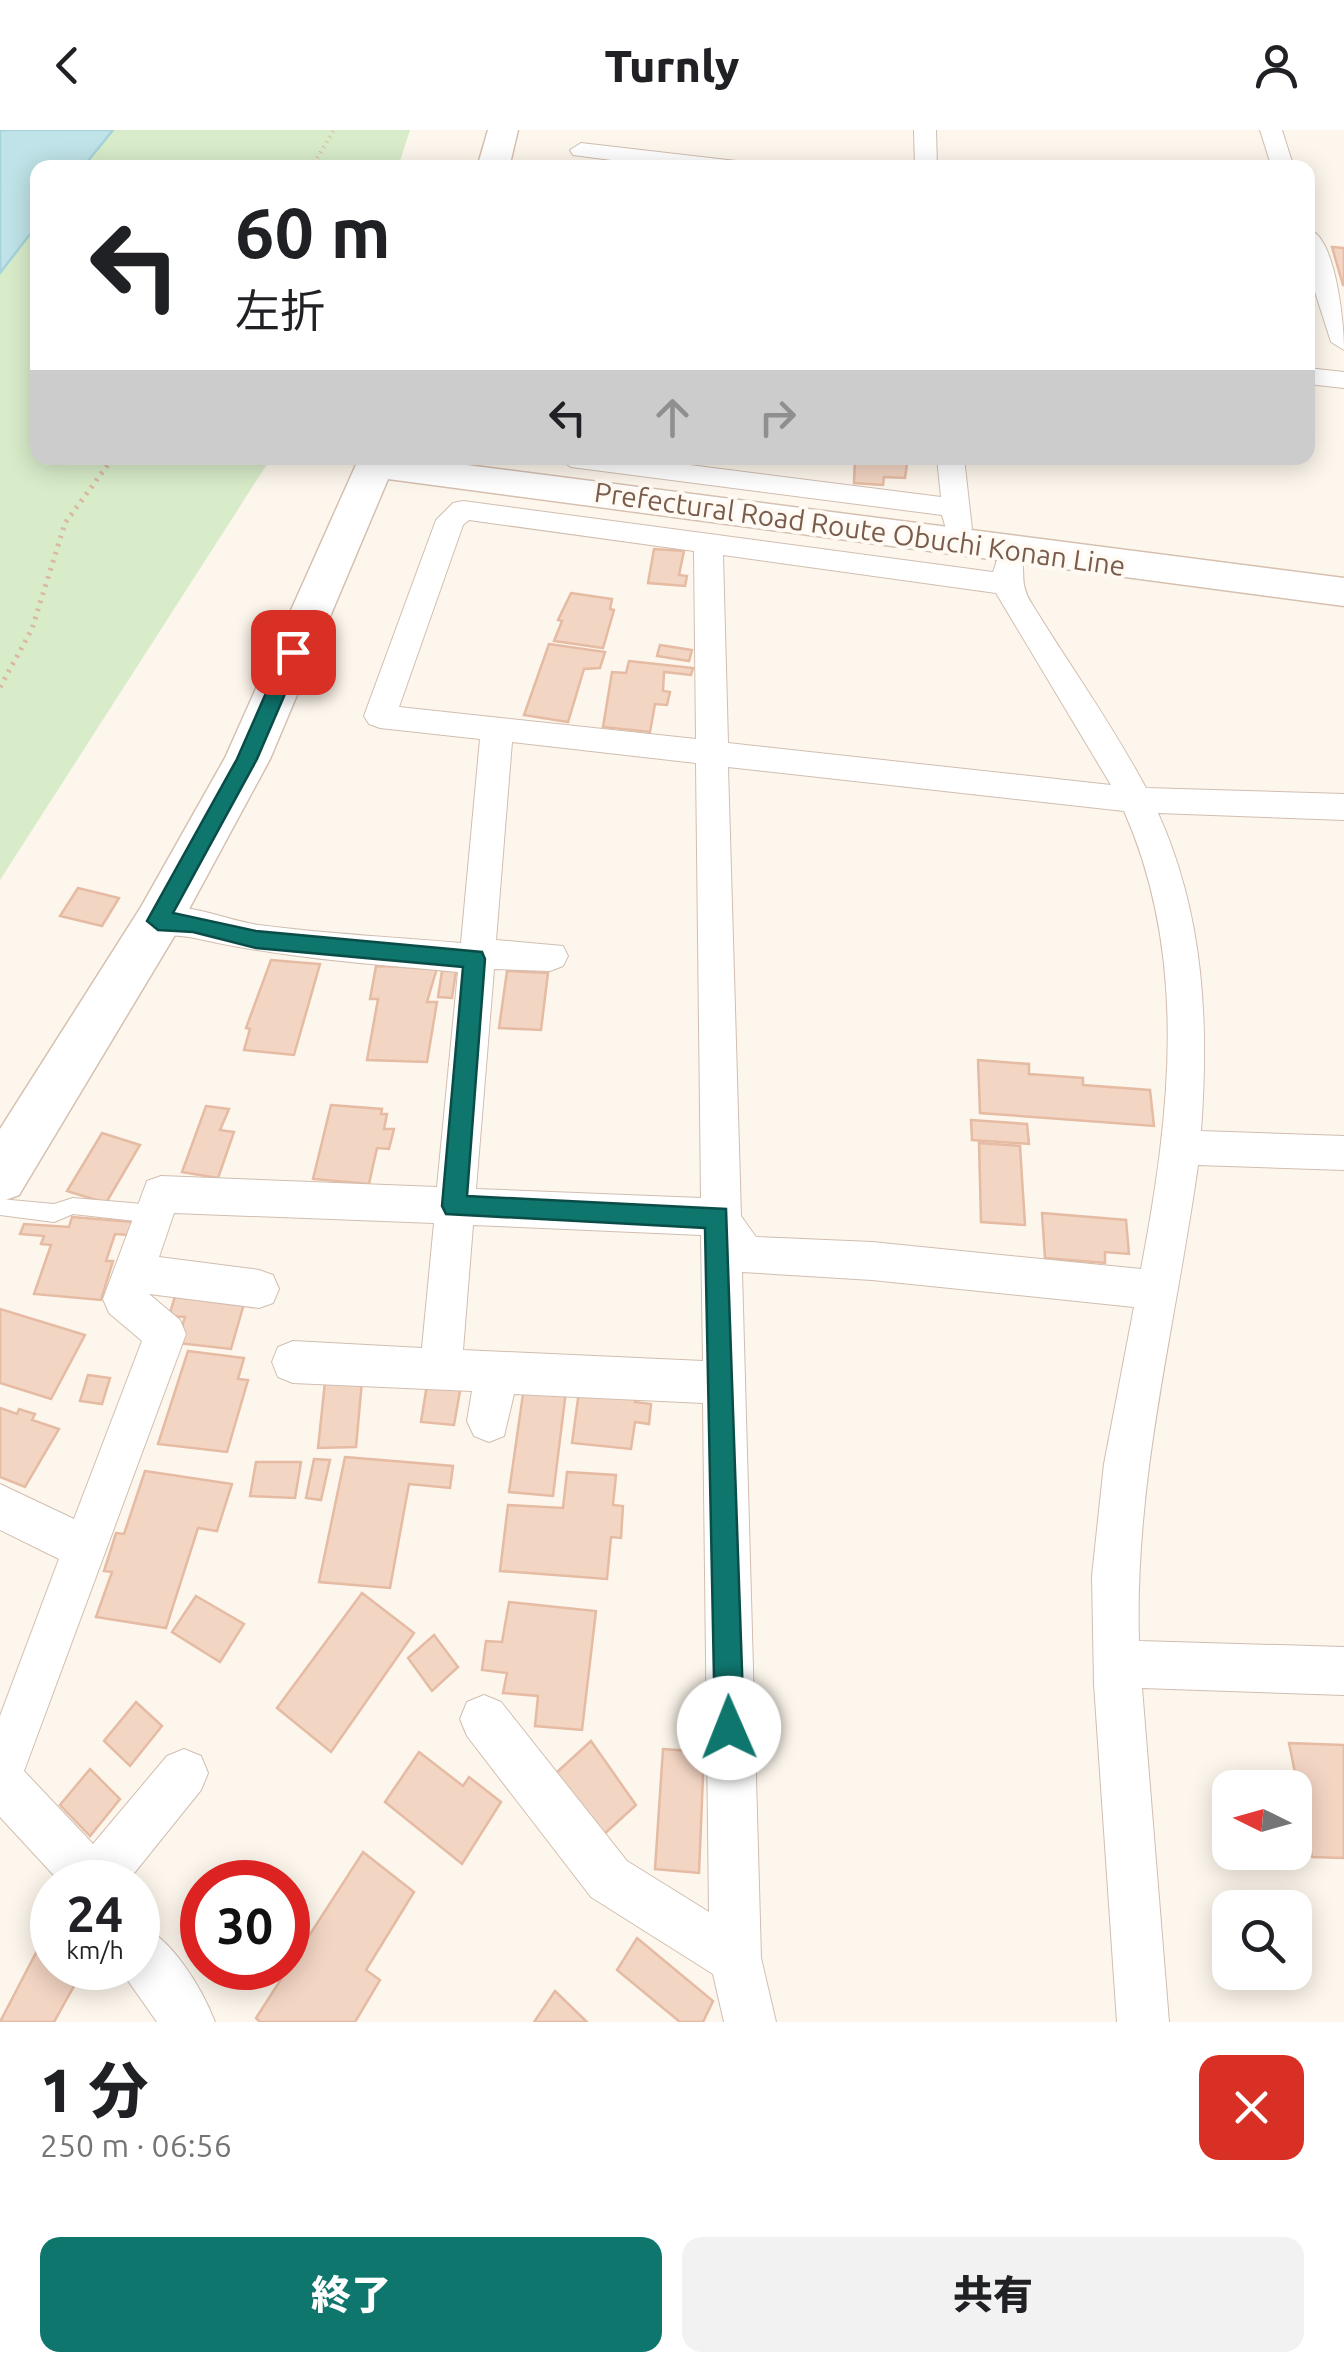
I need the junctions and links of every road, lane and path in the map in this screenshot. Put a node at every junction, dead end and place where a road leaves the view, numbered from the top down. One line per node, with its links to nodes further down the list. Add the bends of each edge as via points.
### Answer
1 (334, 130): 6 (path)
2 (503, 130): 7 (main road)
3 (925, 130): 9 (street)
4 (1271, 130): 10 (street)
5 (579, 149): 8 (street)
6 (316, 160)
7 (496, 160)
8 (670, 160)
9 (926, 160)
10 (1281, 160)
11 (1315, 257): 12 (street)
12 (1344, 342)
13 (1315, 377): 14 (street)
14 (1344, 380)
15 (108, 465): 24 (path, via 65,522 32,629)
16 (375, 465): 29 (main road, via 247,759)
17 (414, 465): 20 (main road, Prefectural Road Route Obuchi Konan Line)
18 (612, 465): 20 (street)
19 (952, 465): 20 (street)
20 (957, 524): 22 (main road, Prefectural Road Route Obuchi Konan Line)
21 (708, 545): 22 (street); 25 (street, via 464,510 450,520 380,716); 26 (street)
22 (1008, 566): 23 (main road, Prefectural Road Route Obuchi Konan Line); 27 (street)
23 (1344, 592)
24 (0, 687)
25 (497, 731): 26 (street); 30 (street)
26 (712, 756): 27 (street); 38 (street)
27 (1138, 800): 28 (street); 32 (street, via 1176,914 1190,1016)
28 (1344, 807)
29 (158, 921): 30 (street, via 256,939); 34 (main road)
30 (475, 956): 31 (street); 35 (street)
31 (550, 956)
32 (1178, 1146): 33 (street); 41 (street)
33 (1344, 1153)
34 (0, 1178)
35 (454, 1206): 37 (street, via 161,1194); 38 (street); 43 (street)
36 (0, 1207): 37 (lane)
37 (154, 1214): 39 (street)
38 (717, 1217): 41 (street, via 746,1255); 45 (street)
39 (133, 1273): 40 (street); 48 (street, via 124,1299 165,1334)
40 (259, 1289)
41 (1156, 1290): 49 (street, via 1117,1541)
42 (293, 1362): 43 (street)
43 (441, 1366): 44 (street)
44 (496, 1369): 45 (street); 46 (street)
45 (722, 1383): 57 (street)
46 (489, 1421)
47 (0, 1506): 48 (street)
48 (85, 1548): 52 (street, via 12,1748)
49 (1118, 1664): 50 (street); 61 (street)
50 (1344, 1671)
51 (484, 1719): 57 (street, via 608,1879)
52 (0, 1762)
53 (184, 1773): 56 (street)
54 (0, 1780): 55 (street)
55 (74, 1860)
56 (112, 1860)
57 (734, 1958): 60 (street)
58 (160, 1981): 59 (street)
59 (189, 2022)
60 (750, 2022)
61 (1143, 2022)

